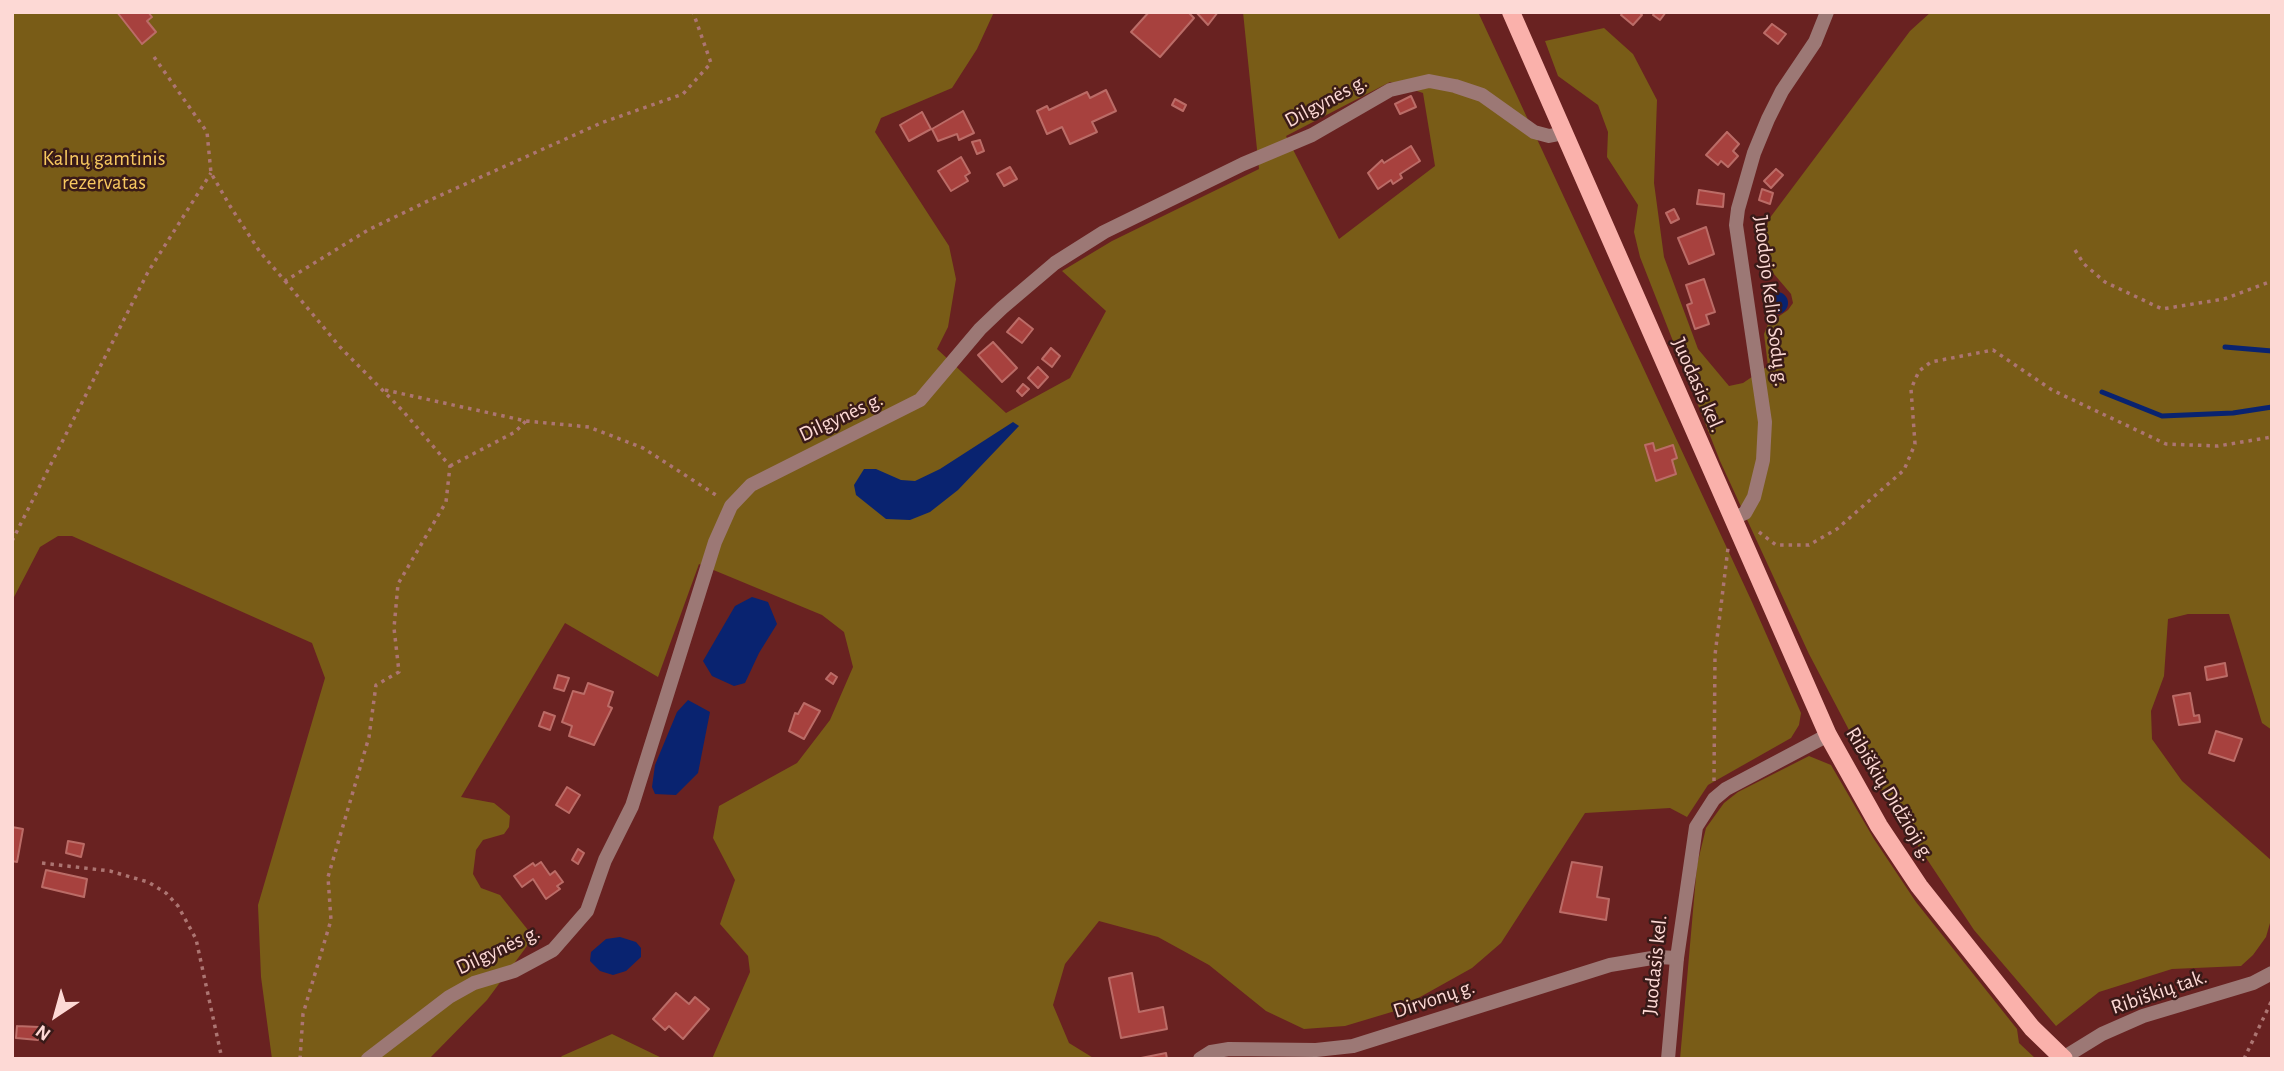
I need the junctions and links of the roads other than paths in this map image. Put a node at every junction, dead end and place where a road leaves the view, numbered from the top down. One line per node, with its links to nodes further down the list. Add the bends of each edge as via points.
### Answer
1 (1511, 12): 3 (main road, Juodasis kel.)
2 (1827, 12): 4 (street, Juodojo Kelio Sodų g., via 1815,42 1768,119 1738,209 1736,225 1765,422 1763,460 1754,497)
3 (1564, 134): 4 (main road, Juodasis kel.); 9 (street, Dilgynės g., via 1534,132 1482,95 1455,86 1429,81 1390,90 1312,135 1243,164 1084,244 1055,263 980,329 920,400 751,485 732,506 715,542 632,806 605,860 587,911 553,950 449,997)
4 (1738, 516): 5 (main road, Ribiškių Didžioji g.)
5 (1828, 735): 6 (street, Juodasis kel., via 1753,773 1714,799 1696,827); 8 (main road, Ribiškių Didžioji g., via 1879,826 1933,905 2032,1028)
6 (1677, 958): 10 (street, Dirvonų g., via 1610,965 1353,1046 1229,1049); 11 (street, Juodasis kel.)
7 (2272, 972): 8 (street, Ribiškių tak., via 2253,983 2143,1016)
8 (2064, 1058)
9 (368, 1059)
10 (1200, 1059)
11 (1668, 1059)

